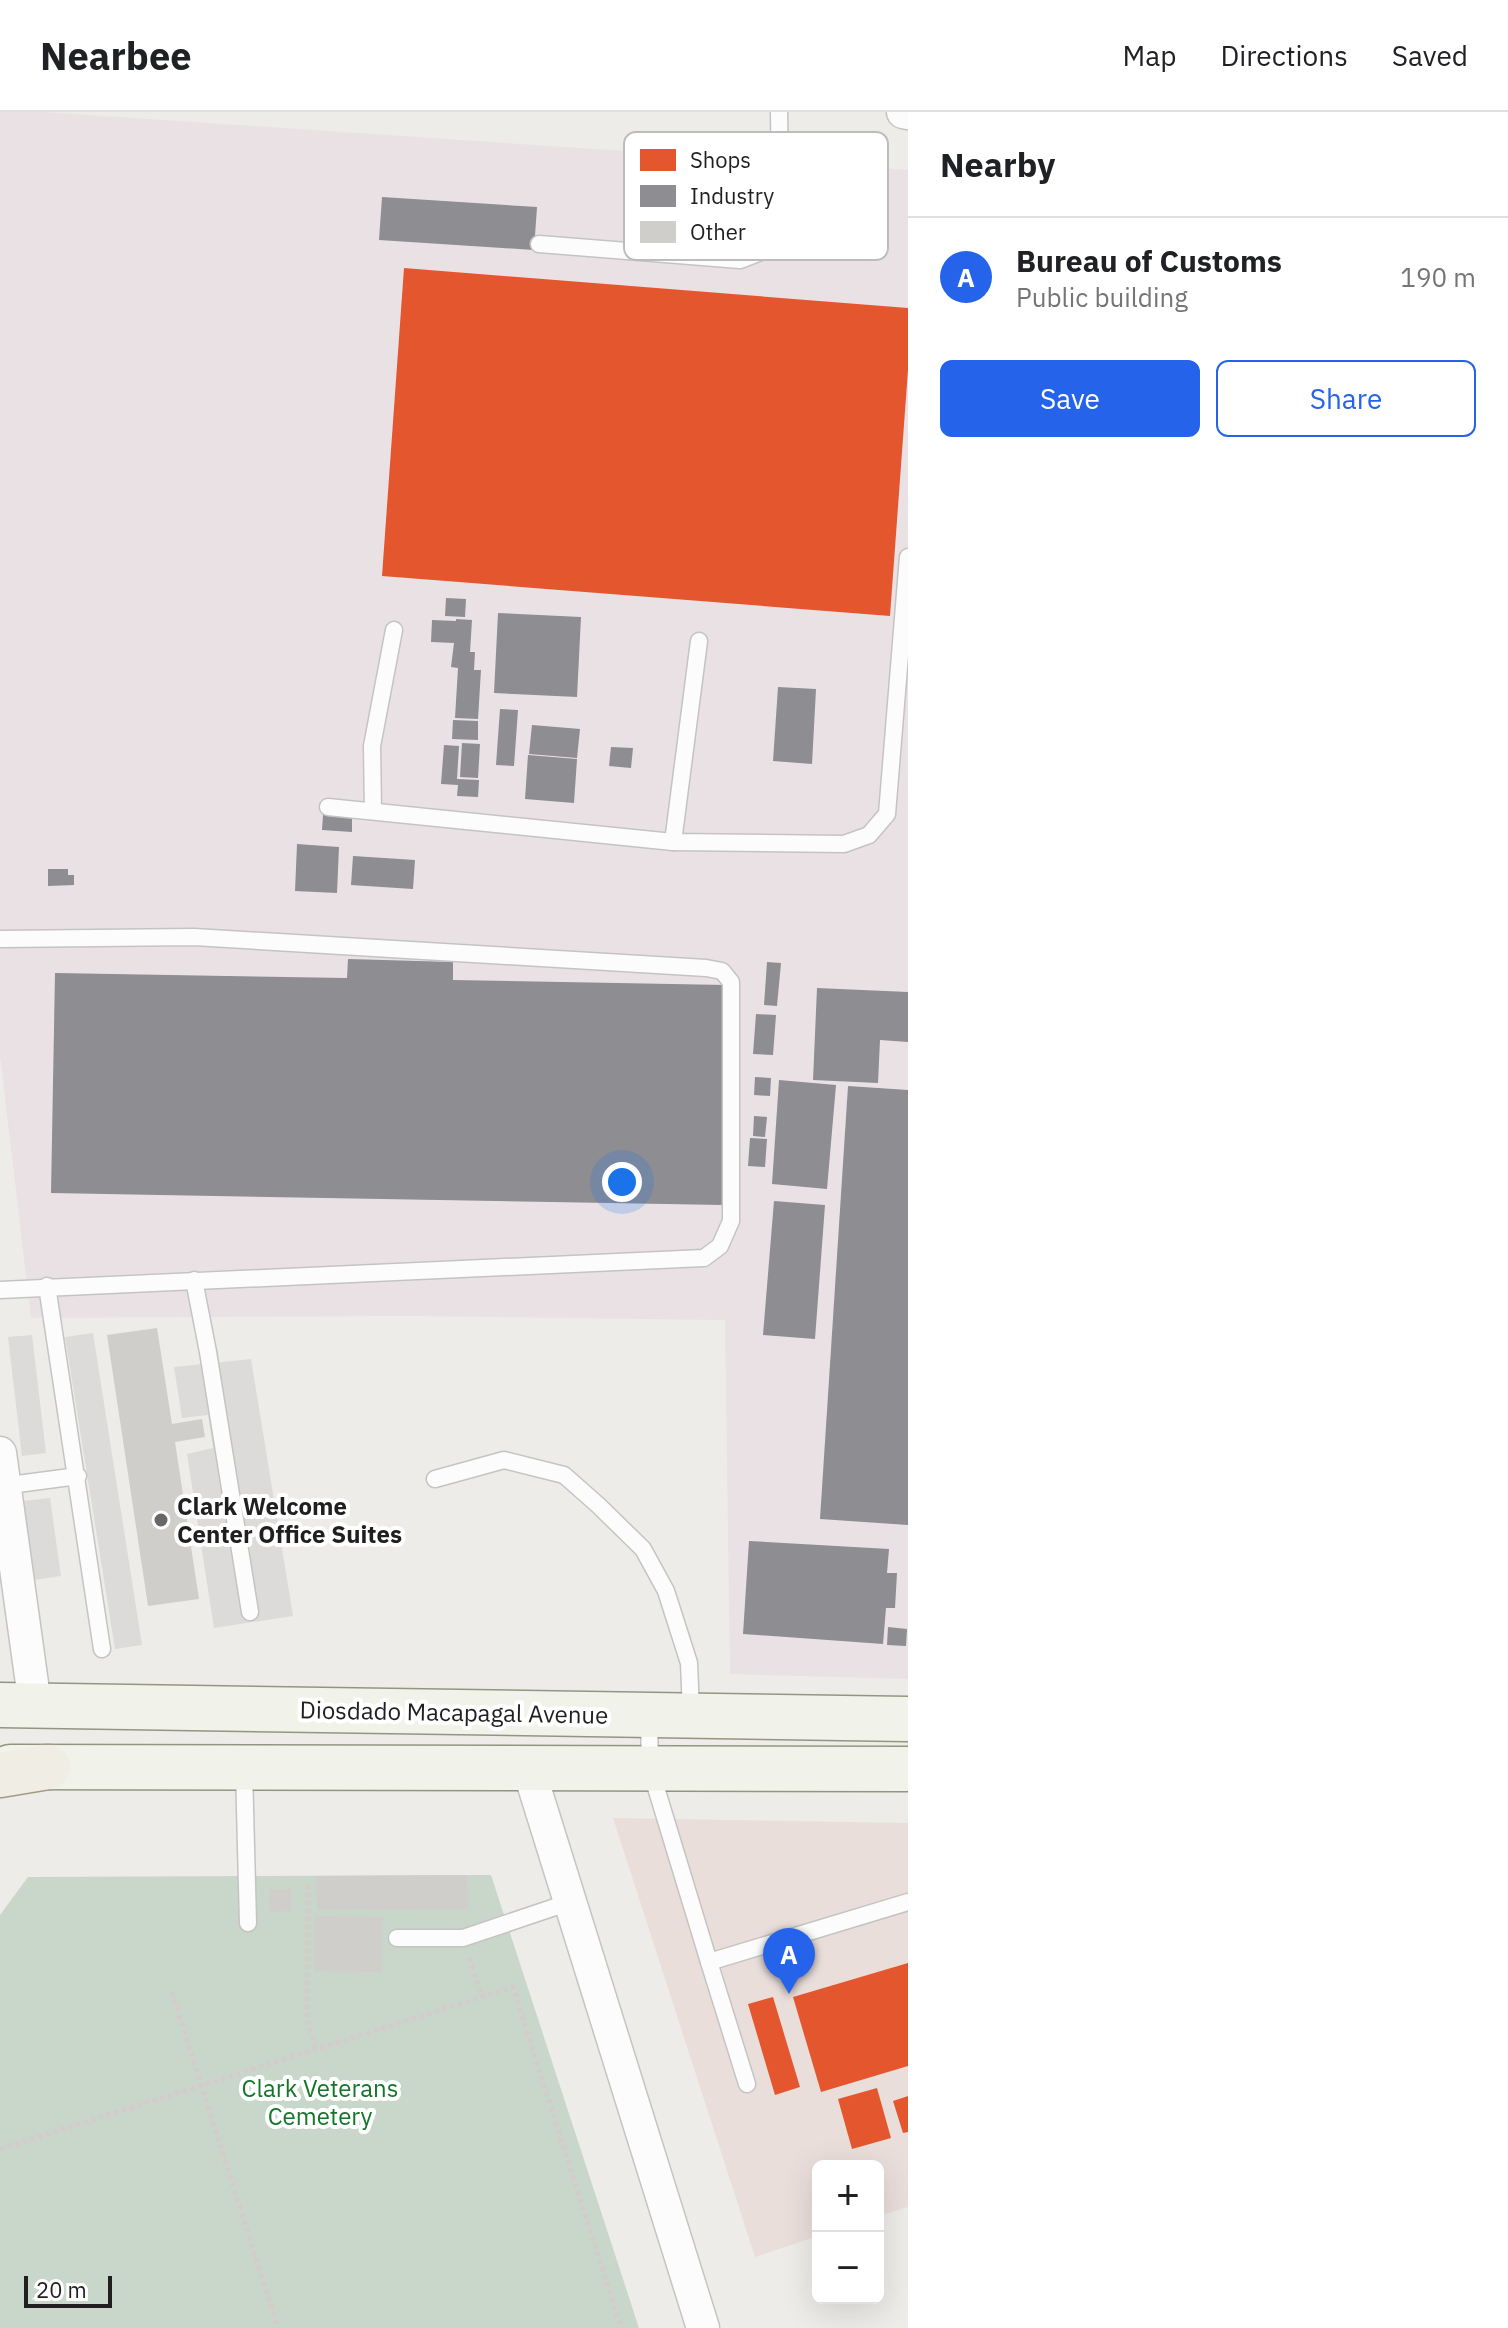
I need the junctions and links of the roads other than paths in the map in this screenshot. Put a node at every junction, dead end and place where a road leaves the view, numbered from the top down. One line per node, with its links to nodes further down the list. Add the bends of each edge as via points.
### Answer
1 (779, 112): 2 (lane)
2 (779, 132)
3 (539, 244): 4 (lane)
4 (624, 251)
5 (908, 557): 10 (lane, via 887,814 869,835 844,844)
6 (394, 630): 9 (lane, via 372,746)
7 (699, 641): 10 (lane)
8 (328, 807): 9 (lane)
9 (373, 811): 10 (lane)
10 (673, 842)
11 (0, 939): 12 (lane, via 225,938 706,968 722,971 731,982 731,1221 720,1246 704,1258)
12 (194, 1280): 13 (lane); 19 (lane)
13 (47, 1286): 14 (lane); 16 (lane)
14 (0, 1290)
15 (0, 1453): 18 (street)
16 (78, 1476): 18 (lane); 20 (lane)
17 (435, 1479): 22 (lane, via 504,1460 564,1475 643,1549 666,1591 689,1663)
18 (2, 1486): 21 (street)
19 (250, 1612)
20 (102, 1649)
21 (17, 1705): 22 (main road, Diosdado Macapagal Avenue)
22 (670, 1716): 23 (main road, Diosdado Macapagal Avenue); 28 (lane)
23 (908, 1719)
24 (0, 1767): 25 (main road)
25 (48, 1767): 27 (main road); 30 (main road)
26 (528, 1767): 27 (main road); 28 (main road); 31 (street)
27 (244, 1768): 33 (lane)
28 (650, 1768): 29 (main road); 35 (lane)
29 (908, 1769)
30 (0, 1775)
31 (570, 1902): 34 (lane, via 463,1938); 37 (street)
32 (908, 1902): 35 (lane)
33 (248, 1923)
34 (397, 1938)
35 (709, 1962): 36 (lane)
36 (747, 2084)
37 (703, 2328)

